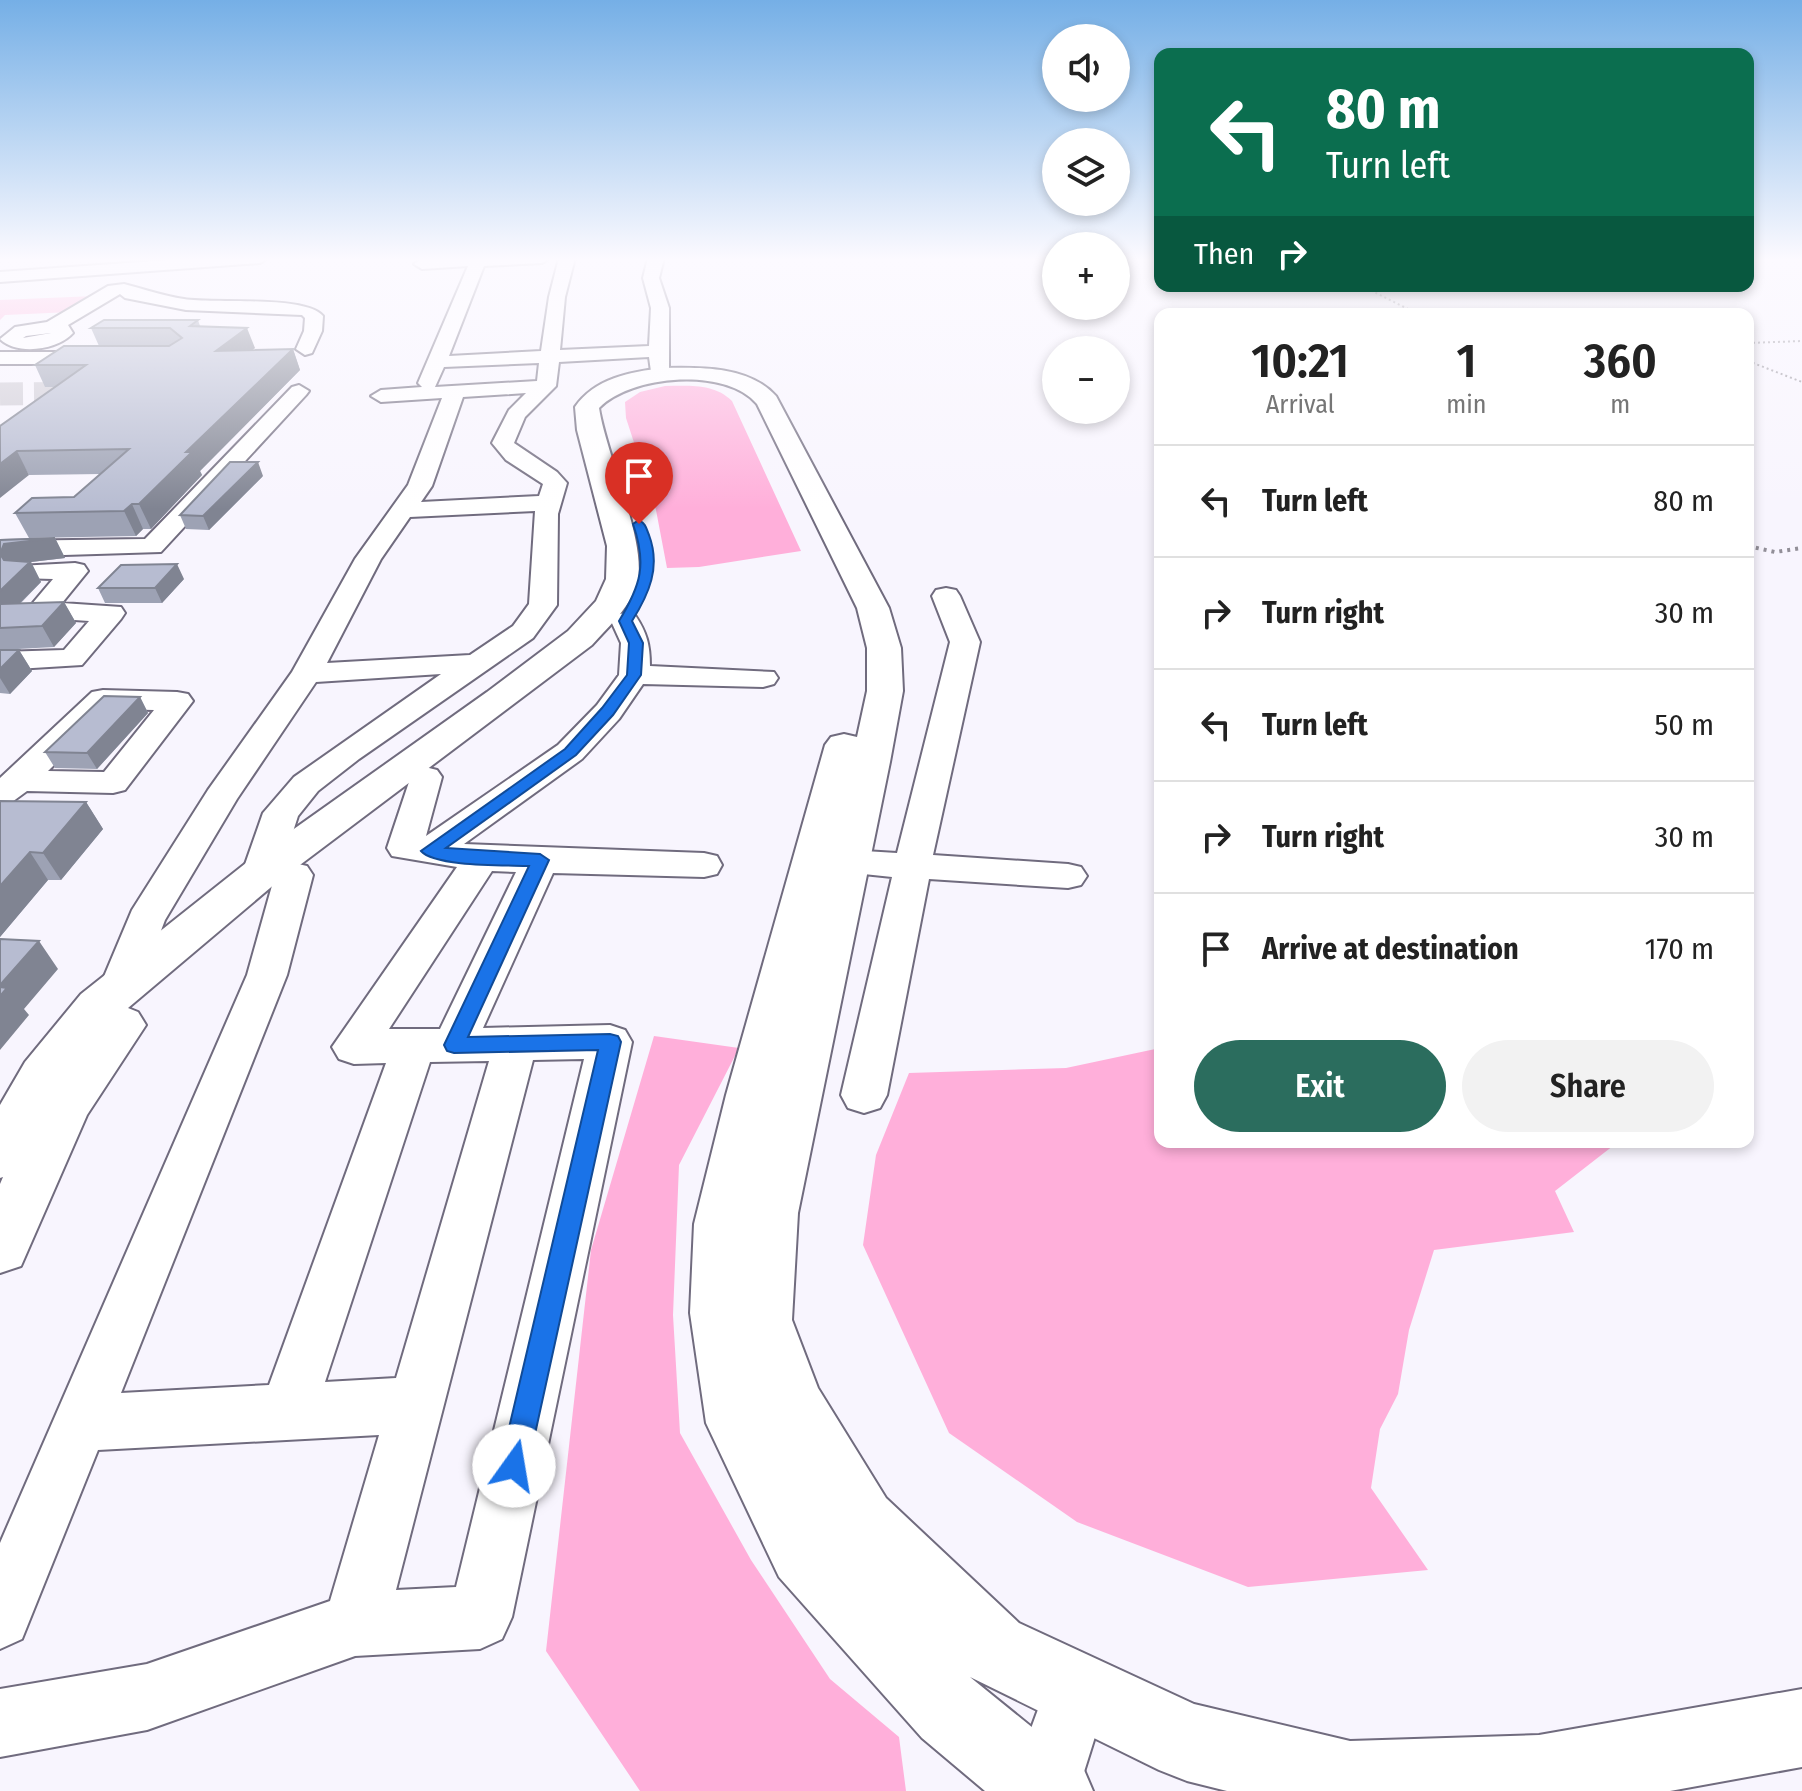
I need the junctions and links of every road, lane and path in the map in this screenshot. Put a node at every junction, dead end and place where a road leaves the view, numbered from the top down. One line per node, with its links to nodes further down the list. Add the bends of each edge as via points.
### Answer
1 (308, 342): 7 (street)
2 (444, 342): 11 (street)
3 (552, 342): 8 (street)
4 (659, 342): 12 (street)
5 (1786, 342): 6 (path)
6 (1754, 343)
7 (305, 349)
8 (550, 357): 11 (street); 12 (street); 15 (street)
9 (2, 358): 10 (street)
10 (115, 358)
11 (436, 362): 18 (street)
12 (658, 363): 37 (main road, via 754,386 768,401 873,608 884,648 885,691); 40 (main road, via 609,387 587,407 622,546 622,579 610,605 580,638)
13 (1754, 363): 14 (path)
14 (1802, 382)
15 (546, 386): 17 (street); 20 (street, via 516,414 503,443 507,451 548,474 555,483)
16 (299, 391): 23 (street, via 152,547)
17 (455, 392): 18 (street); 21 (street, via 420,486)
18 (424, 393): 19 (street)
19 (381, 396)
20 (550, 503): 21 (street); 29 (street, via 543,605 523,632)
21 (403, 510): 30 (street, via 368,559)
22 (1802, 548): 24 (path)
23 (0, 549)
24 (1754, 550)
25 (0, 572): 28 (street, via 75,571 40,611 111,613 72,659)
26 (946, 596): 39 (street, via 965,642)
27 (625, 621): 31 (street, via 636,643); 33 (main road); 56 (main road, via 641,596 647,547 606,421 607,406 639,386 664,382 690,380 736,389 748,399 833,566 862,648 851,718 723,1224 721,1313 739,1423 804,1552 949,1711)
28 (0, 661)
29 (482, 662): 30 (street); 40 (street, via 306,784 281,813)
30 (307, 673): 42 (street, via 220,798 146,920)
31 (634, 675): 32 (street); 34 (street, via 570,752)
32 (763, 678)
33 (425, 777): 34 (street, via 405,848); 40 (main road)
34 (430, 851): 35 (street)
35 (482, 859): 36 (street); 44 (street, via 354,1047)
36 (540, 860): 38 (street); 44 (street)
37 (848, 862): 39 (street); 53 (main road, via 770,1213 761,1320 793,1408 861,1523 993,1649)
38 (704, 865)
39 (915, 866): 41 (street); 45 (street)
40 (277, 874): 42 (main road); 47 (main road, via 100,1048 63,1108); 50 (street, via 267,975)
41 (1068, 876)
42 (121, 986): 46 (main road, via 43,1076)
43 (516, 1044): 44 (street); 48 (street); 52 (street, via 610,1042 480,1617)
44 (434, 1046): 49 (street)
45 (864, 1095)
46 (0, 1155)
47 (0, 1247)
48 (414, 1405): 49 (street); 52 (street)
49 (287, 1413): 50 (street)
50 (80, 1423): 51 (street)
51 (0, 1617)
52 (355, 1624): 54 (street, via 147,1697)
53 (1077, 1689): 55 (main road, via 1187,1742 1350,1781 1539,1775); 56 (street)
54 (0, 1723)
55 (1802, 1728)
56 (1046, 1790)

